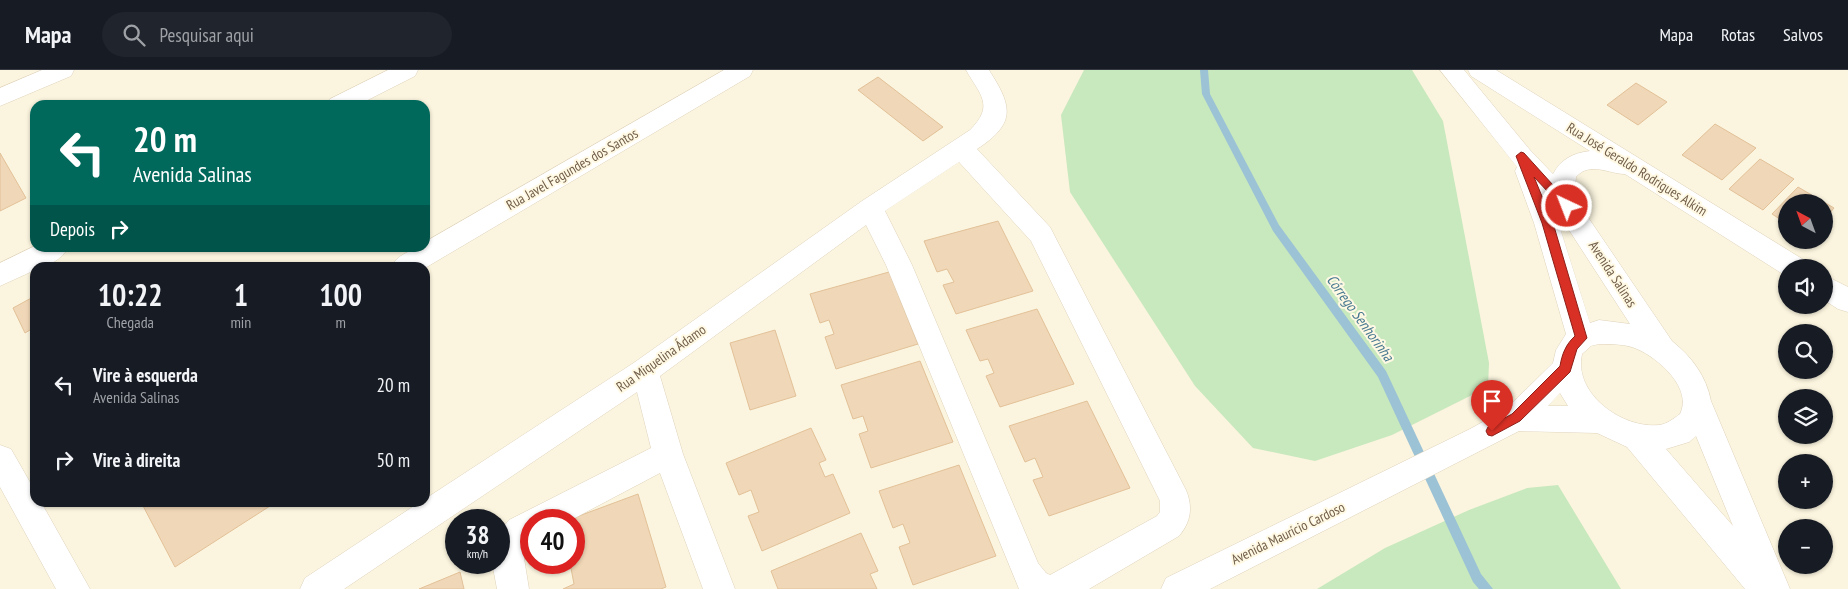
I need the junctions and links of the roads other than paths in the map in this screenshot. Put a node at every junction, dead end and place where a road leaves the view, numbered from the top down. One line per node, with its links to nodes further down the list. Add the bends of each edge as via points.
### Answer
1 (63, 70): 7 (street)
2 (407, 70): 8 (street)
3 (742, 70): 16 (street, Rua Javel Fagundes dos Santos)
4 (977, 70): 9 (street, Rua Miquelina Ádamo, via 995,99 996,116 989,127)
5 (1451, 70): 10 (street, Avenida Salinas)
6 (1479, 70): 11 (street, Rua José Geraldo Rodrigues Alkim)
7 (0, 98)
8 (348, 100)
9 (961, 148): 13 (street, Rua Miquelina Ádamo); 39 (street, via 1041,234 1175,500 1177,510 1168,526 1062,588)
10 (1521, 156): 12 (street, Avenida Salinas); 20 (street, Avenida Salinas, via 1548,223)
11 (1649, 175): 12 (street, via 1616,162 1584,160 1564,175 1562,187); 15 (street, Rua José Geraldo Rodrigues Alkim)
12 (1567, 206): 21 (street, Avenida Salinas)
13 (871, 208): 23 (street, Rua Miquelina Ádamo); 38 (street, via 903,274 1027,574 1036,585)
14 (48, 252): 17 (street)
15 (1781, 259)
16 (413, 262)
17 (0, 276)
18 (1833, 292): 19 (street)
19 (1848, 301)
20 (1582, 338): 21 (street, via 1599,332 1620,332); 22 (street, via 1572,346)
21 (1662, 349): 24 (street, via 1687,374)
22 (1566, 368): 25 (street); 26 (street, via 1571,386 1583,404)
23 (645, 371): 28 (street); 35 (street, Rua Miquelina Ádamo)
24 (1697, 402): 27 (street, via 1695,416 1687,428 1674,436); 42 (street)
25 (1516, 418): 26 (street); 40 (street, Avenida Maurício Cardoso)
26 (1600, 420): 27 (street)
27 (1636, 436): 41 (street)
28 (668, 454): 32 (street); 37 (street)
29 (0, 458): 30 (street)
30 (27, 487)
31 (36, 507): 34 (street)
32 (561, 509)
33 (520, 532): 36 (street, via 510,539 506,549)
34 (74, 589)
35 (316, 589)
36 (513, 589)
37 (719, 589)
38 (1046, 589)
39 (1054, 589)
40 (1176, 589)
41 (1766, 589)
42 (1774, 589)

